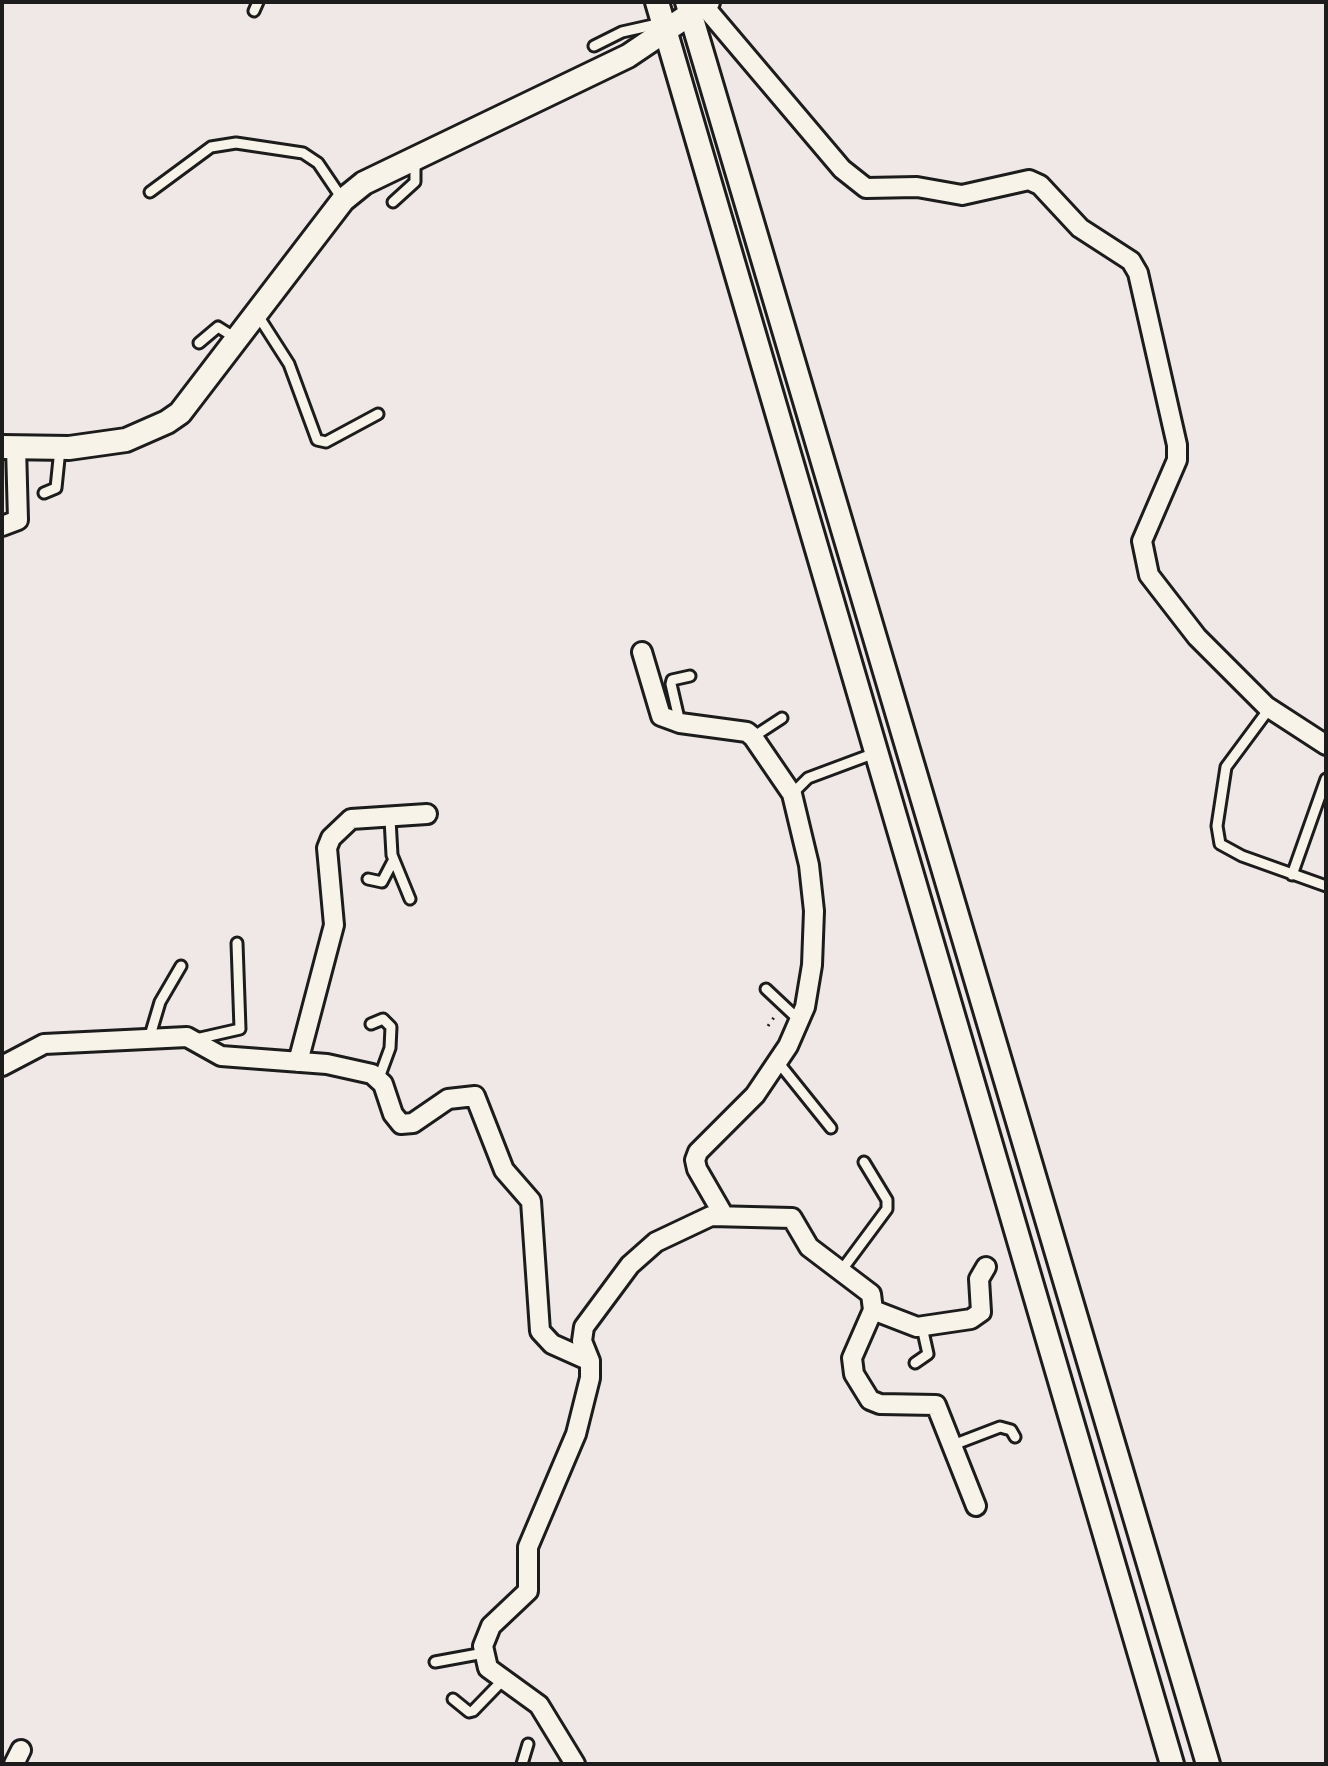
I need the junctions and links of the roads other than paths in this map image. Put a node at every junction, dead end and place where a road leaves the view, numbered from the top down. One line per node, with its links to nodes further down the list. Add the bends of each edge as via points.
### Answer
1 (697, 6): 2 (street); 18 (street, via 842,169 866,188 917,187 962,195 1029,180 1080,228 1131,261 1177,445 1172,474 1142,541 1145,564 1197,637); 64 (street)
2 (659, 15): 3 (lane); 4 (street, via 628,56); 23 (street)
3 (594, 46)
4 (415, 160): 6 (street, via 364,183); 7 (lane, via 415,182)
5 (150, 192): 6 (lane, via 211,147 236,143 303,153 318,163)
6 (343, 200): 8 (street)
7 (393, 202)
8 (257, 313): 9 (street); 11 (lane, via 289,364 317,440 326,442)
9 (237, 339): 10 (lane, via 218,327); 13 (street, via 180,413 167,422 126,440)
10 (199, 343)
11 (378, 414)
12 (9, 447): 13 (street); 15 (street, via 18,520)
13 (60, 448): 14 (lane, via 56,488)
14 (44, 493)
15 (2, 526)
16 (642, 652): 20 (street, via 656,709)
17 (690, 676): 20 (lane, via 671,684)
18 (1269, 709): 22 (street); 29 (lane, via 1226,767 1218,835 1220,844 1242,856)
19 (782, 718): 21 (lane)
20 (680, 723): 21 (street)
21 (753, 737): 25 (street)
22 (1326, 745)
23 (875, 753): 25 (lane, via 808,778); 63 (street)
24 (1326, 779): 29 (lane)
25 (792, 794): 36 (street, via 814,911 812,965)
26 (427, 814): 27 (street)
27 (390, 819): 28 (lane); 40 (street, via 351,819 327,848 334,925)
28 (393, 861): 30 (lane, via 382,882); 32 (lane)
29 (1292, 875): 31 (lane)
30 (368, 879)
31 (1326, 886)
32 (410, 899)
33 (237, 943): 38 (lane, via 240,1029)
34 (181, 966): 39 (lane, via 160,1002)
35 (766, 989): 36 (lane)
36 (799, 1020): 41 (street)
37 (371, 1024): 43 (lane, via 383,1019 391,1027)
38 (193, 1039): 39 (street); 40 (street, via 221,1056)
39 (148, 1040): 42 (street, via 44,1044)
40 (298, 1062): 43 (street)
41 (777, 1062): 44 (lane); 46 (street, via 755,1095 698,1152 697,1169)
42 (2, 1066)
43 (379, 1078): 51 (street, via 401,1124 413,1123 448,1099 470,1095 479,1101 504,1170 531,1201 540,1331 552,1344)
44 (831, 1128)
45 (864, 1162): 48 (lane, via 887,1209)
46 (723, 1214): 48 (street, via 792,1218 803,1242); 51 (street, via 665,1236 630,1265 584,1327 582,1341)
47 (986, 1267): 50 (street, via 979,1279 978,1317)
48 (841, 1271): 49 (street, via 871,1294)
49 (873, 1310): 50 (street); 54 (street, via 852,1358 854,1374 874,1403 936,1405)
50 (922, 1327): 52 (lane, via 928,1354)
51 (590, 1361): 56 (street, via 579,1423 528,1547 528,1591 485,1634)
52 (915, 1363)
53 (1015, 1437): 54 (lane, via 1000,1427)
54 (953, 1445): 55 (street)
55 (976, 1506)
56 (484, 1653): 57 (lane); 58 (street, via 488,1668)
57 (435, 1662)
58 (503, 1680): 59 (lane, via 473,1711); 62 (street, via 539,1705)
59 (453, 1699)
60 (528, 1744): 61 (lane)
61 (522, 1764)
62 (575, 1764)
63 (1172, 1764)
64 (1208, 1764)

